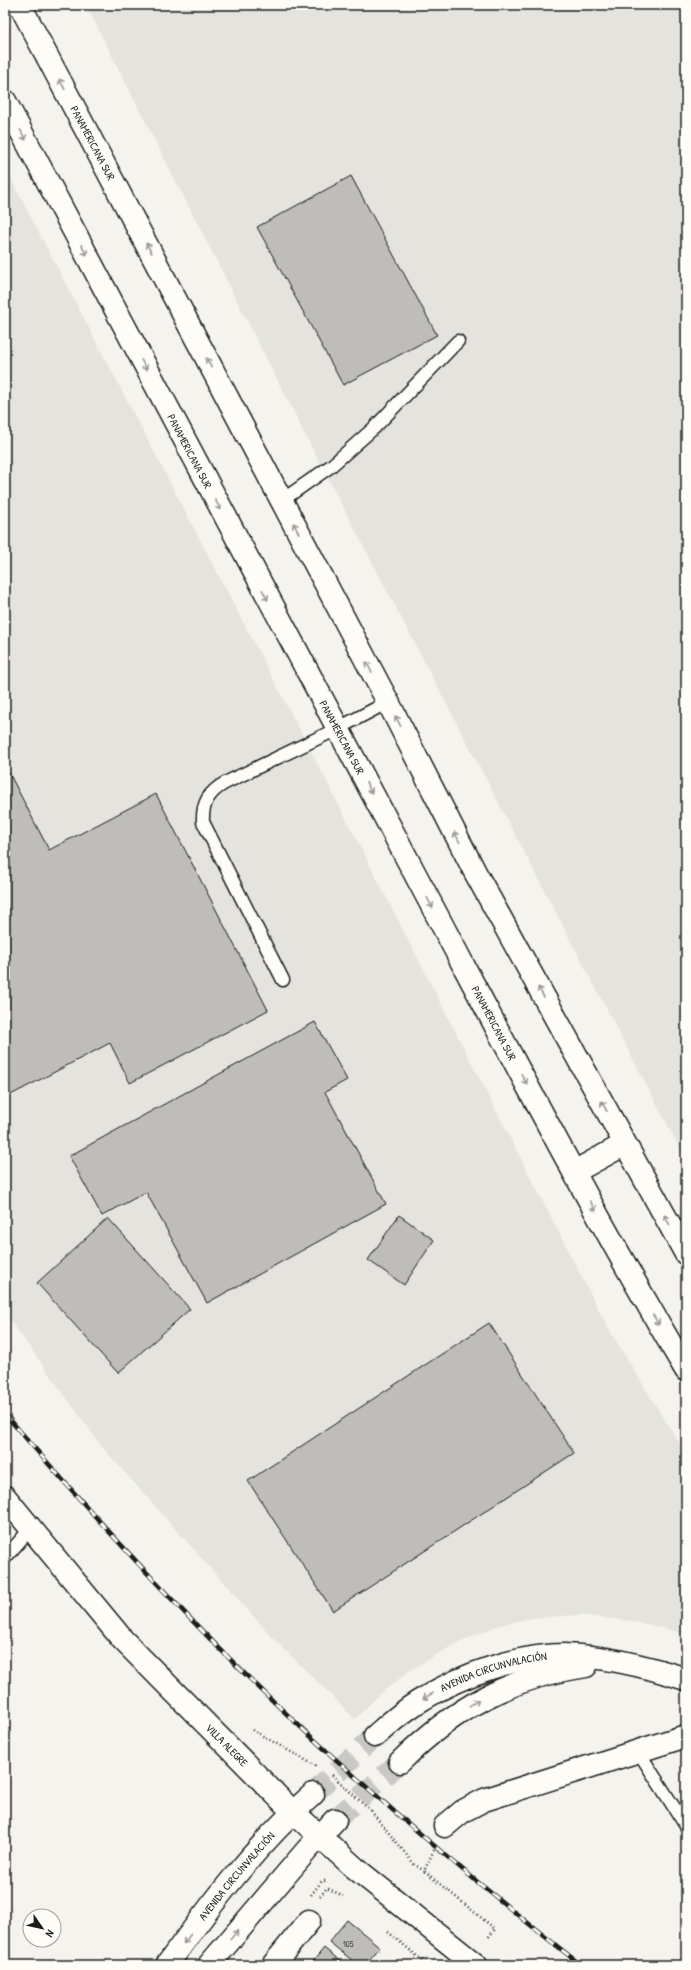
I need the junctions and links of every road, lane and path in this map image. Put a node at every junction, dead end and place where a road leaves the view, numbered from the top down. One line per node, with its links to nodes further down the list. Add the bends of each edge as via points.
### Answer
1 (20, 5): 4 (main road, PANAMERICANA SUR, one-way to 1)
2 (5, 101): 6 (main road, PANAMERICANA SUR, one-way to 6)
3 (458, 341): 4 (lane, via 374,428 331,466)
4 (281, 500): 5 (main road, PANAMERICANA SUR, one-way to 4)
5 (388, 702): 6 (lane); 8 (main road, PANAMERICANA SUR, one-way to 5, via 475,872)
6 (337, 729): 7 (lane, via 216,788 210,794 203,812 203,822); 9 (main road, PANAMERICANA SUR, one-way to 9)
7 (283, 980)
8 (624, 1144): 9 (main road); 10 (main road, PANAMERICANA SUR, one-way to 8)
9 (574, 1172): 11 (main road, PANAMERICANA SUR, one-way to 11)
10 (686, 1254)
11 (686, 1370)
12 (5, 1497): 13 (main road, VILLA ALEGRE)
13 (31, 1528): 14 (lane); 23 (main road, VILLA ALEGRE, via 123,1640)
14 (5, 1558)
15 (627, 1664): 16 (main road, AVENIDA CIRCUNVALACIÓN, via 646,1666); 17 (main road, AVENIDA CIRCUNVALACIÓN, one-way to 17, via 563,1655 530,1658 498,1666 444,1687 422,1699); 20 (main road, AVENIDA CIRCUNVALACIÓN, one-way to 15, via 449,1718 507,1687 566,1669)
16 (686, 1678)
17 (374, 1736)
18 (686, 1736): 19 (main road)
19 (638, 1751): 25 (main road, via 484,1800 462,1811); 26 (lane)
20 (400, 1762)
21 (332, 1775): 28 (path, bridge, via 371,1811 414,1864)
22 (313, 1794): 23 (main road, AVENIDA CIRCUNVALACIÓN)
23 (293, 1812): 27 (main road, VILLA ALEGRE); 36 (main road, AVENIDA CIRCUNVALACIÓN, one-way to 36, via 243,1865)
24 (335, 1820): 27 (main road)
25 (445, 1826): 28 (path)
26 (686, 1826)
27 (320, 1835): 35 (main road, VILLA ALEGRE, via 355,1868); 37 (main road, one-way to 27)
28 (424, 1871): 35 (path, via 495,1929)
29 (329, 1881): 31 (path, via 322,1881)
30 (347, 1898): 32 (path, via 327,1888)
31 (307, 1899)
32 (317, 1900)
33 (309, 1920): 38 (main road)
34 (387, 1931): 39 (path)
35 (473, 1963)
36 (167, 1965)
37 (209, 1965)
38 (273, 1965)
39 (428, 1965)

